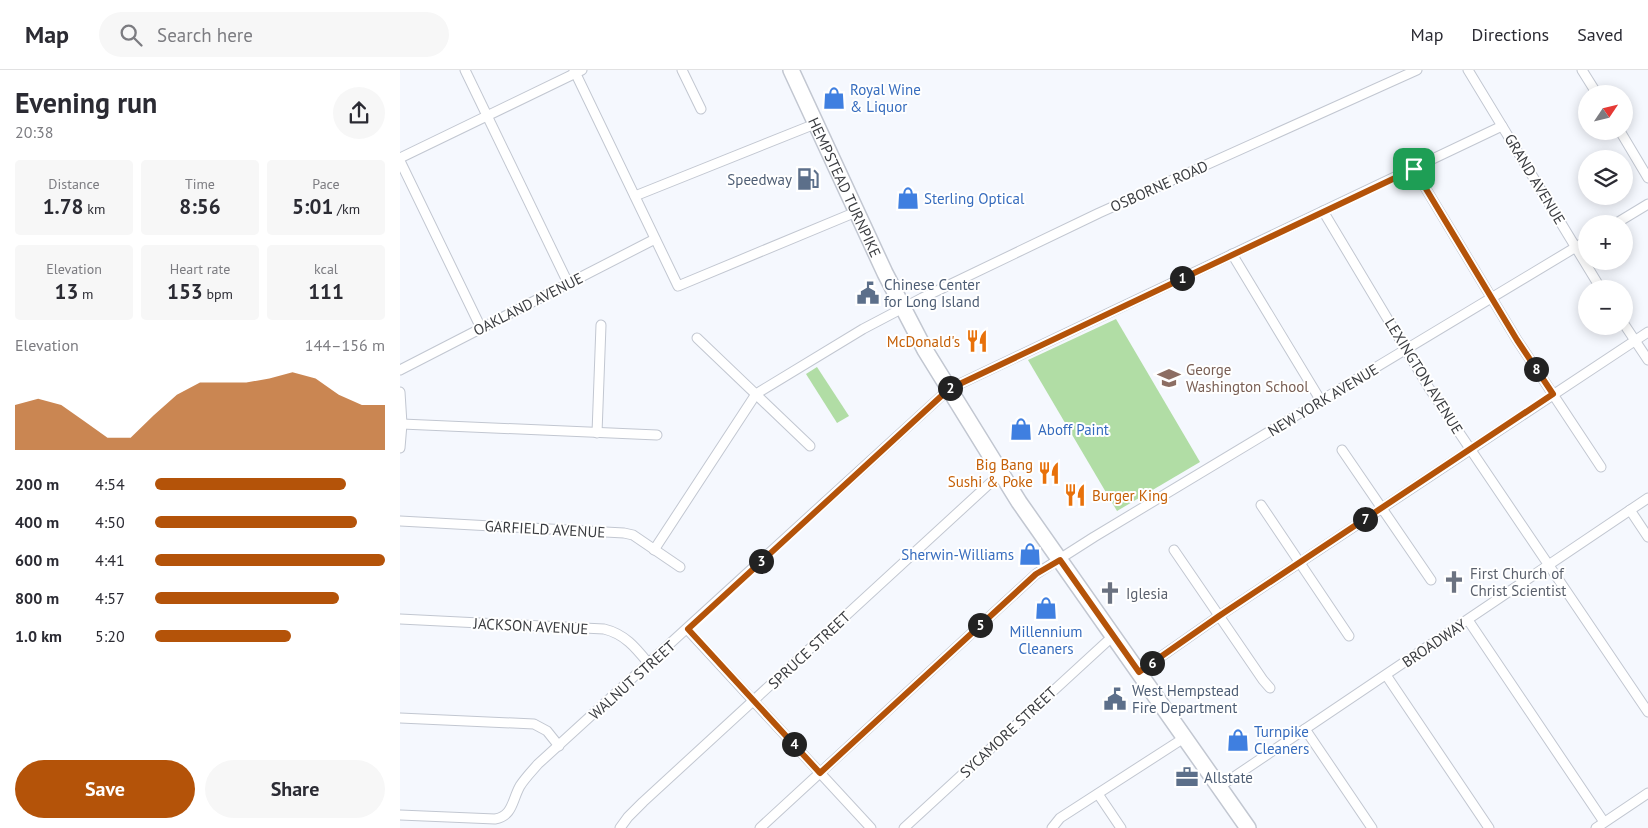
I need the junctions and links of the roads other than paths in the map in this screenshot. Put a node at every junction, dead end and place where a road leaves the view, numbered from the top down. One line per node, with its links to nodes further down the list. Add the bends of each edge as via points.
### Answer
1 (465, 70): 10 (street)
2 (682, 70): 9 (street)
3 (790, 70): 11 (main road, HEMPSTEAD TURNPIKE)
4 (1417, 70): 28 (street, OSBORNE ROAD, via 1099,213)
5 (1468, 70): 12 (street, GRAND AVENUE)
6 (1582, 70): 8 (street)
7 (577, 71): 10 (street); 17 (street)
8 (1591, 85)
9 (701, 109)
10 (487, 116): 14 (street); 26 (street)
11 (815, 124): 17 (street); 20 (main road, HEMPSTEAD TURNPIKE)
12 (1502, 126): 15 (street, WALNUT STREET); 23 (street, GRAND AVENUE)
13 (1625, 140): 16 (street)
14 (400, 160): 30 (street)
15 (1414, 169): 19 (street, WALNUT STREET); 27 (street)
16 (1648, 178)
17 (635, 196): 22 (street)
18 (1648, 204): 21 (street)
19 (1324, 211): 24 (street, WALNUT STREET); 35 (street, LEXINGTON AVENUE)
20 (856, 212): 22 (street, via 678,286); 28 (main road, HEMPSTEAD TURNPIKE)
21 (1630, 215)
22 (655, 239): 26 (street, OAKLAND AVENUE)
23 (1576, 247): 25 (street, GRAND AVENUE); 27 (street, NEW YORK AVENUE)
24 (1232, 254): 38 (street, WALNUT STREET); 42 (street)
25 (1596, 280)
26 (568, 284): 30 (street, OAKLAND AVENUE)
27 (1492, 298): 35 (street, NEW YORK AVENUE); 41 (street)
28 (903, 308): 38 (main road, HEMPSTEAD TURNPIKE); 40 (street, OSBORNE ROAD)
29 (601, 325): 44 (street)
30 (481, 328): 37 (street, OAKLAND AVENUE)
31 (1648, 332): 34 (street)
32 (1632, 335): 34 (street)
33 (697, 338): 40 (street)
34 (1635, 340): 36 (street); 41 (street)
35 (1407, 350): 42 (street, NEW YORK AVENUE); 48 (street, LEXINGTON AVENUE)
36 (1648, 360)
37 (400, 370)
38 (949, 389): 51 (main road, HEMPSTEAD TURNPIKE); 68 (street, WALNUT STREET)
39 (400, 392): 43 (street)
40 (756, 394): 46 (street); 58 (street)
41 (1553, 394): 48 (street); 50 (street)
42 (1321, 401): 60 (street, NEW YORK AVENUE)
43 (402, 424): 44 (street); 47 (street)
44 (597, 433): 45 (street)
45 (657, 436)
46 (810, 446)
47 (400, 448)
48 (1470, 449): 54 (street); 62 (street, LEXINGTON AVENUE)
49 (1342, 450): 54 (street)
50 (1601, 467)
51 (1001, 473): 60 (main road, HEMPSTEAD TURNPIKE); 75 (street, SPRUCE STREET)
52 (1648, 498): 55 (street, BROADWAY)
53 (1261, 505): 61 (street)
54 (1381, 508): 61 (street); 64 (street)
55 (1630, 510): 57 (street); 62 (street, BROADWAY)
56 (400, 521): 58 (street, GARFIELD AVENUE, via 624,533)
57 (1648, 537)
58 (654, 550): 63 (street, GARFIELD AVENUE)
59 (1174, 550): 65 (street)
60 (1060, 560): 69 (main road, HEMPSTEAD TURNPIKE); 81 (street, NEW YORK AVENUE, via 1036,574)
61 (1300, 562): 65 (street); 70 (street)
62 (1548, 565): 67 (street, BROADWAY); 76 (street, LEXINGTON AVENUE)
63 (680, 567)
64 (1432, 580)
65 (1219, 616): 72 (street); 74 (street)
66 (400, 619): 71 (street, JACKSON AVENUE, via 604,629 627,639)
67 (1468, 620): 73 (street, BROADWAY); 86 (street)
68 (688, 629): 71 (street, WALNUT STREET); 75 (street)
69 (1113, 636): 72 (main road, HEMPSTEAD TURNPIKE); 90 (street, SYCAMORE STREET)
70 (1349, 636)
71 (649, 664): 80 (street, WALNUT STREET)
72 (1139, 672): 79 (main road, HEMPSTEAD TURNPIKE)
73 (1386, 675): 78 (street, BROADWAY); 95 (street)
74 (1270, 688)
75 (754, 701): 81 (street); 87 (street, SPRUCE STREET, via 643,802)
76 (1648, 712)
77 (400, 718): 80 (street, via 534,724 547,731)
78 (1305, 729): 82 (street, BROADWAY); 94 (street)
79 (1184, 738): 82 (main road, HEMPSTEAD TURNPIKE); 84 (street)
80 (559, 746): 85 (street, WALNUT STREET, via 525,778 503,818)
81 (820, 773): 88 (street, NEW YORK AVENUE); 89 (street)
82 (1219, 787): 93 (main road, HEMPSTEAD TURNPIKE)
83 (1648, 793): 86 (street)
84 (1098, 794): 91 (street, via 1060,818); 92 (street)
85 (400, 815)
86 (1604, 822): 96 (street)
87 (620, 828)
88 (760, 828)
89 (871, 828)
90 (904, 828)
91 (1052, 828)
92 (1122, 828)
93 (1248, 828)
94 (1372, 828)
95 (1489, 828)
96 (1596, 828)

